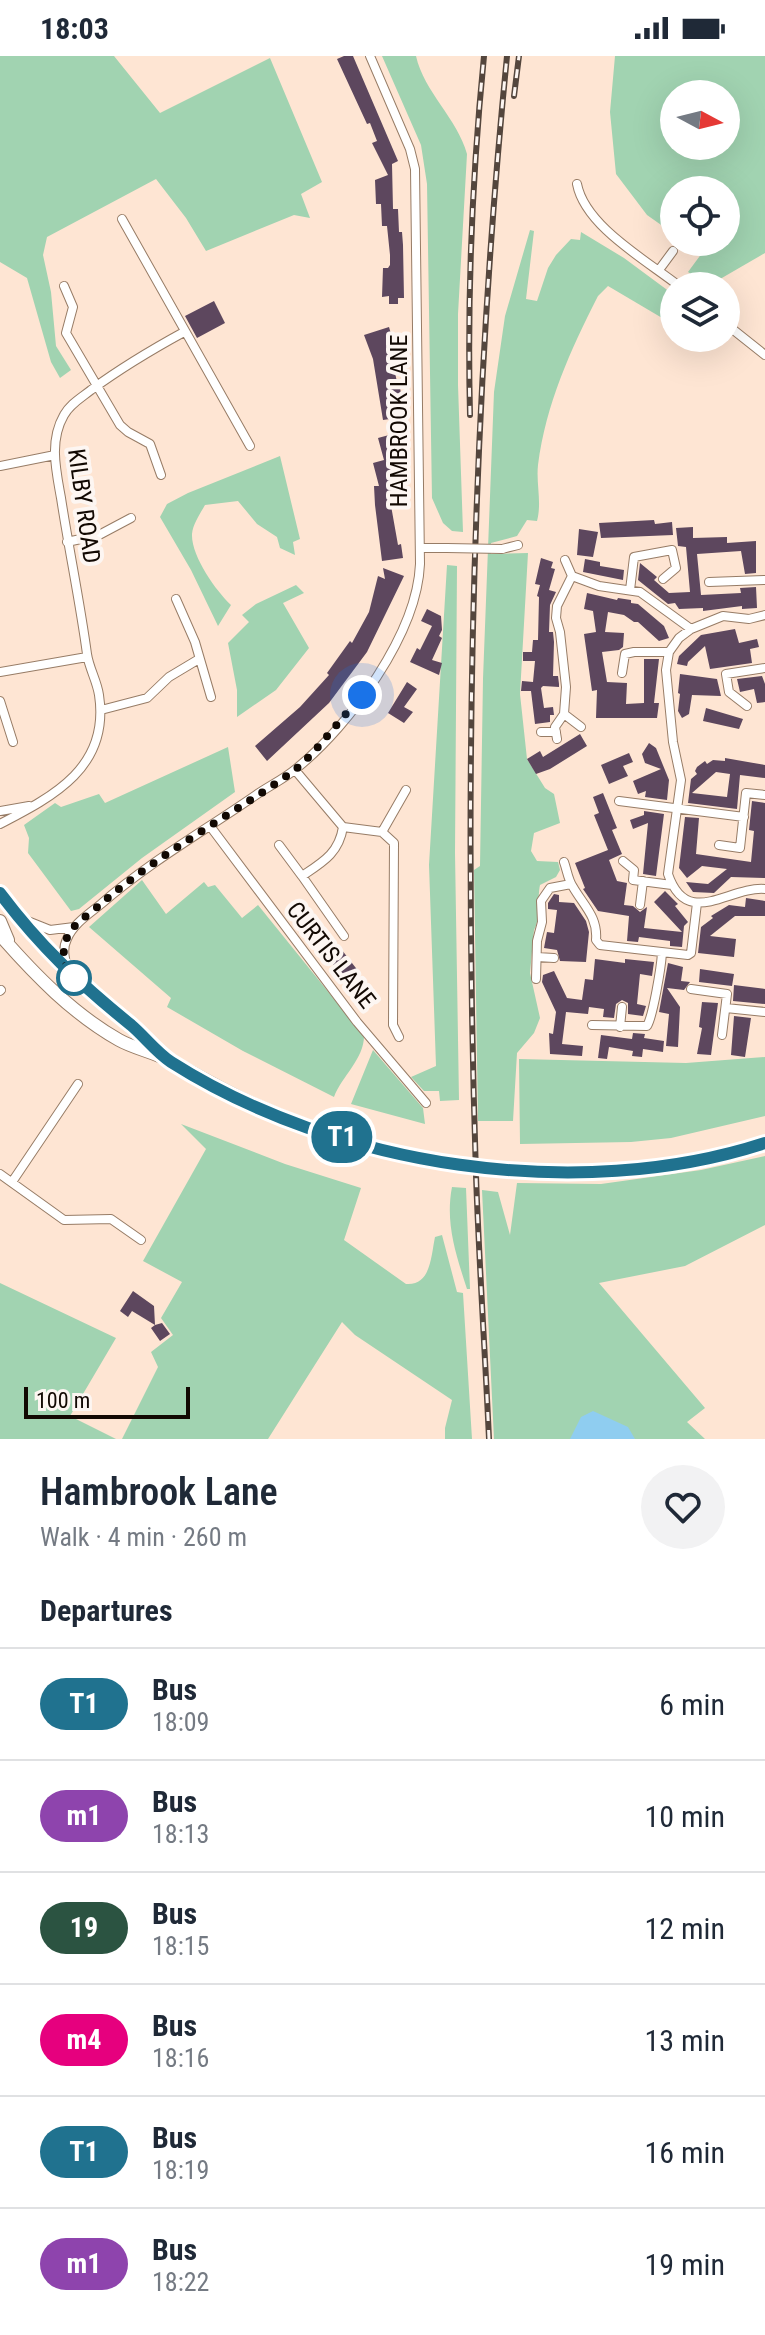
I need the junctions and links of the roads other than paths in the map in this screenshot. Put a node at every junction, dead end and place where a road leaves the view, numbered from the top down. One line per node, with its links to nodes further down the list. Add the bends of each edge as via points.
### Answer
1 (370, 56): 19 (street, HAMBROOK LANE, via 415,169)
2 (577, 184): 5 (street, via 597,221)
3 (122, 219): 8 (street)
4 (669, 256): 5 (street)
5 (659, 270): 6 (street)
6 (662, 272)
7 (64, 286): 11 (street, via 73,307 66,333)
8 (184, 332): 11 (street, KILBY ROAD); 12 (street)
9 (740, 335): 10 (street)
10 (765, 355)
11 (96, 387): 13 (street, KILBY ROAD, via 64,416 54,441); 15 (street, via 120,425 150,444)
12 (250, 446)
13 (55, 455): 14 (street); 17 (street, KILBY ROAD)
14 (0, 466)
15 (161, 475)
16 (131, 518): 17 (street, via 99,535)
17 (67, 542): 30 (street, KILBY ROAD)
18 (518, 545): 19 (street, bridge)
19 (420, 548): 43 (street, HAMBROOK LANE, via 416,596 385,660 349,713)
20 (565, 560): 21 (street)
21 (572, 576): 25 (street); 39 (street, via 556,618 566,687)
22 (663, 579): 25 (street, via 676,568 672,550 634,557)
23 (765, 580): 24 (street)
24 (709, 582)
25 (630, 590): 28 (street)
26 (176, 599): 31 (street)
27 (765, 615): 28 (street, via 723,616)
28 (691, 629): 29 (street)
29 (669, 652): 34 (street, via 625,654); 48 (street, via 670,713 681,780)
30 (87, 657): 33 (street); 38 (street, KILBY ROAD)
31 (199, 659): 35 (street); 38 (street, via 147,698)
32 (765, 668): 37 (street, via 726,674 729,692)
33 (0, 672)
34 (622, 673)
35 (211, 697)
36 (0, 701): 42 (street)
37 (747, 706)
38 (101, 710): 47 (street, KILBY ROAD, via 97,740 85,764)
39 (564, 714): 40 (street); 41 (street, via 555,727 556,736)
40 (581, 727)
41 (541, 732)
42 (13, 742)
43 (295, 770): 52 (street, HAMBROOK LANE); 53 (street)
44 (406, 790): 54 (street)
45 (765, 795): 50 (street, via 746,793)
46 (619, 801): 48 (street)
47 (38, 804): 49 (street, KILBY ROAD); 51 (street, KILBY ROAD)
48 (676, 809): 50 (street); 62 (street, via 668,874)
49 (0, 811)
50 (744, 817): 56 (street, via 740,848)
51 (0, 824)
52 (210, 826): 69 (street, HAMBROOK LANE, via 120,887); 88 (street, CURTIS LANE, via 357,1022)
53 (343, 827): 54 (street); 59 (street, via 331,856)
54 (382, 832): 85 (street, via 394,843 393,1025)
55 (279, 845): 59 (street)
56 (719, 845)
57 (623, 861): 60 (street, via 634,870 633,880)
58 (564, 862): 61 (street)
59 (302, 876): 71 (street)
60 (643, 881): 62 (street); 66 (street)
61 (571, 884): 73 (street, via 597,925 597,943); 74 (street, via 544,894)
62 (672, 885): 65 (street)
63 (765, 889): 65 (street)
64 (0, 892): 67 (street)
65 (697, 903): 73 (street, via 691,953)
66 (640, 905)
67 (18, 916): 69 (street, via 50,930); 76 (street)
68 (0, 921): 72 (street)
69 (74, 927): 76 (street, via 65,943)
70 (0, 935): 72 (street)
71 (344, 936)
72 (10, 947): 86 (street, via 93,1022 125,1043)
73 (662, 953): 83 (street, via 650,1022)
74 (537, 957): 75 (street); 77 (street)
75 (554, 958)
76 (67, 972): 86 (street)
77 (536, 979)
78 (691, 989): 80 (street, via 727,994)
79 (622, 1007): 83 (street)
80 (726, 1008): 81 (street); 84 (street)
81 (765, 1012)
82 (592, 1025): 83 (street)
83 (620, 1027)
84 (722, 1035)
85 (399, 1037)
86 (168, 1060): 89 (street, bridge, via 293,1121 366,1145 494,1170 620,1170)
87 (78, 1084): 91 (street)
88 (426, 1103)
89 (765, 1143)
90 (0, 1174): 91 (street)
91 (12, 1182): 92 (street, via 64,1220 111,1219)
92 (141, 1240)

